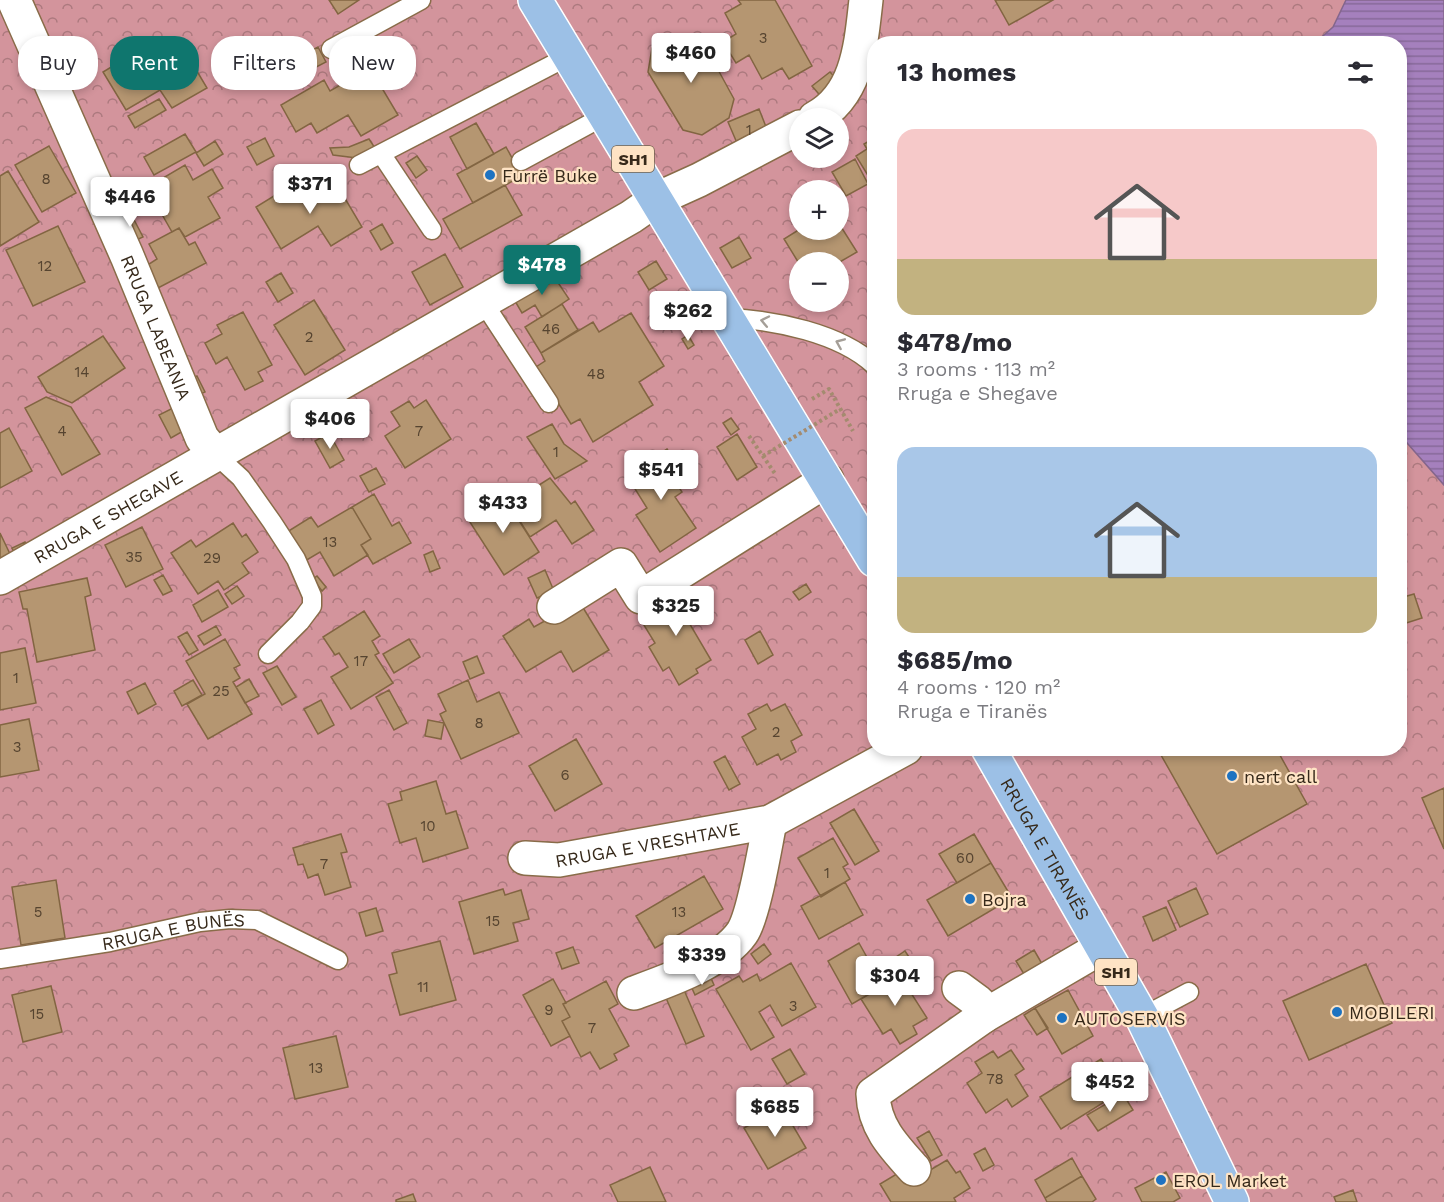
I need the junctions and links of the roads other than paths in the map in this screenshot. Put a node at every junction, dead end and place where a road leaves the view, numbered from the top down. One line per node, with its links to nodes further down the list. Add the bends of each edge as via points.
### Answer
1 (14, 0): 19 (street, RRUGA LABEANIA, via 202,438)
2 (421, 0): 5 (lane)
3 (535, 0): 6 (main road, SH1)
4 (866, 0): 7 (street, via 852,80)
5 (355, 36)
6 (569, 56): 8 (main road, SH1); 10 (lane)
7 (828, 108)
8 (606, 116): 11 (lane); 13 (main road, SH1)
9 (789, 133): 13 (street, RRUGA E SHEGAVE)
10 (382, 155): 12 (lane); 14 (lane)
11 (521, 161)
12 (359, 165)
13 (657, 199): 15 (street, RRUGA E SHEGAVE); 16 (main road, SH1)
14 (432, 230)
15 (483, 302): 18 (lane); 19 (street, RRUGA E SHEGAVE)
16 (729, 318): 17 (lane, one-way to 16, via 825,337 764,320); 20 (main road, SH1)
17 (867, 359)
18 (549, 403)
19 (216, 455): 22 (street, RRUGA E SHEGAVE); 24 (lane, via 241,478 278,531 312,596 312,606 300,622)
20 (826, 480): 21 (main road, SH1); 23 (street, via 641,597 621,565)
21 (867, 548)
22 (0, 578)
23 (554, 607)
24 (268, 654)
25 (891, 756): 27 (street, RRUGA E VRESHTAVE)
26 (993, 756): 29 (main road, RRUGA E TIRANËS / SH1)
27 (770, 822): 28 (street, RRUGA E VRESHTAVE, via 560,860); 34 (street, RRUGA E VRESHTAVE, via 743,932 725,952)
28 (525, 858)
29 (1102, 947): 35 (street); 36 (main road, RRUGA E TIRANËS / SH1)
30 (0, 959): 31 (lane, RRUGA E BUNËS, via 230,919 257,920)
31 (338, 960)
32 (959, 988): 35 (street, via 978,1002)
33 (1189, 992): 36 (lane)
34 (634, 993)
35 (984, 1016): 37 (street, via 873,1094 877,1121)
36 (1142, 1017): 38 (main road, RRUGA E TIRANËS / SH1)
37 (914, 1169)
38 (1232, 1202)

